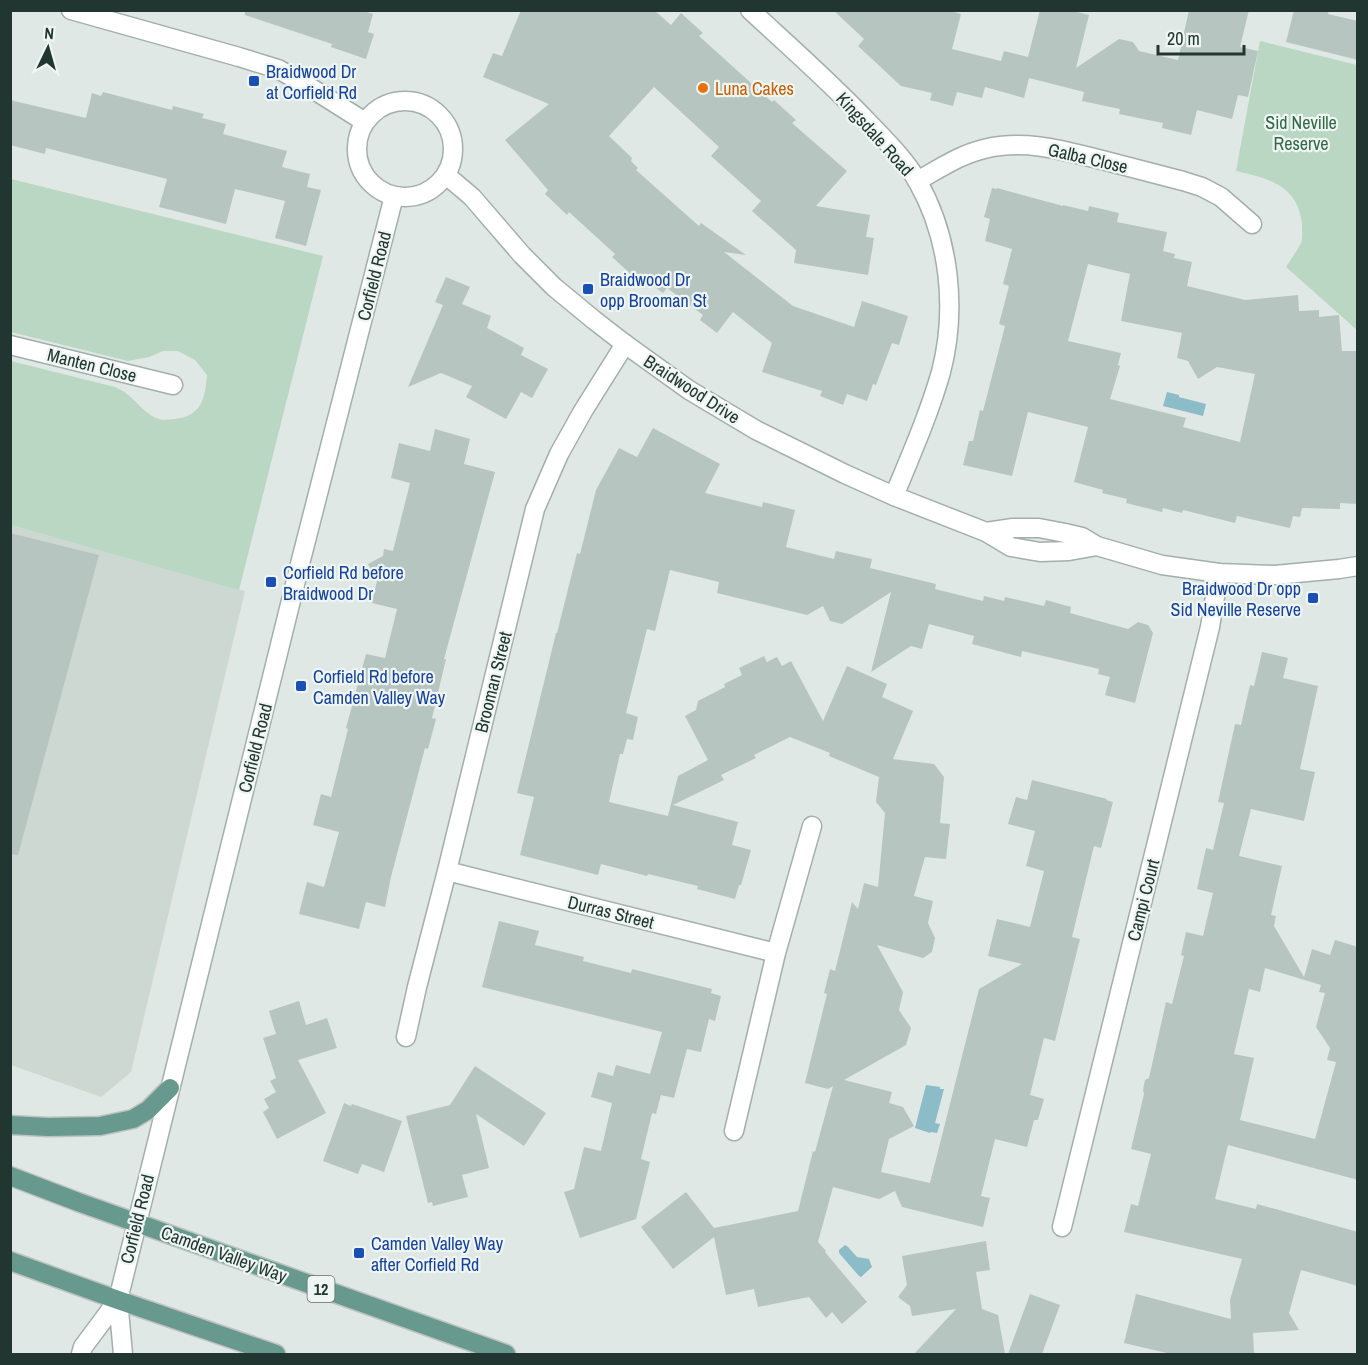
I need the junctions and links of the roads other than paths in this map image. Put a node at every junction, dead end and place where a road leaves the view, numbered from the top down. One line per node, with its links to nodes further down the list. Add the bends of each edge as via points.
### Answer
1 (71, 10): 3 (street)
2 (750, 10): 6 (street, Kingsdale Road, via 844,97)
3 (100, 14): 4 (street, via 278,69)
4 (365, 122): 5 (street, via 392,103 425,105 448,128 453,144); 7 (street, via 358,136 360,167 368,180)
5 (446, 175): 7 (street, via 423,194); 9 (street, Braidwood Drive, via 472,197 554,287)
6 (917, 181): 8 (street, Galba Close, via 982,149 1037,146 1202,187 1221,197); 12 (street, Kingsdale Road, via 939,233 949,287 949,314 941,371)
7 (394, 196): 19 (street, Corfield Road)
8 (1252, 224)
9 (625, 344): 12 (street, Braidwood Drive, via 689,390 756,430); 16 (street, Brooman Street, via 568,437 535,509)
10 (10, 345): 11 (street, Manten Close)
11 (174, 385)
12 (894, 496): 14 (street, Braidwood Drive, via 986,532 1011,547 1040,552 1097,546 1162,565)
13 (1358, 566): 14 (street, Braidwood Drive, via 1275,575)
14 (1219, 573): 24 (street, Campi Court, via 1210,627)
15 (812, 826): 17 (street)
16 (447, 871): 17 (street, Durras Street); 18 (street, Brooman Street)
17 (776, 953): 21 (street)
18 (406, 1037)
19 (170, 1088): 20 (main road, via 133,1119 100,1126); 23 (street, Corfield Road)
20 (10, 1125)
21 (734, 1131)
22 (10, 1176): 23 (main road, Camden Valley Way / 12)
23 (136, 1222): 26 (street, Corfield Road); 30 (main road, Camden Valley Way / 12)
24 (1062, 1227)
25 (10, 1261): 26 (main road)
26 (118, 1300): 27 (street); 28 (street); 29 (main road)
27 (81, 1354)
28 (123, 1354)
29 (276, 1354)
30 (506, 1354)

